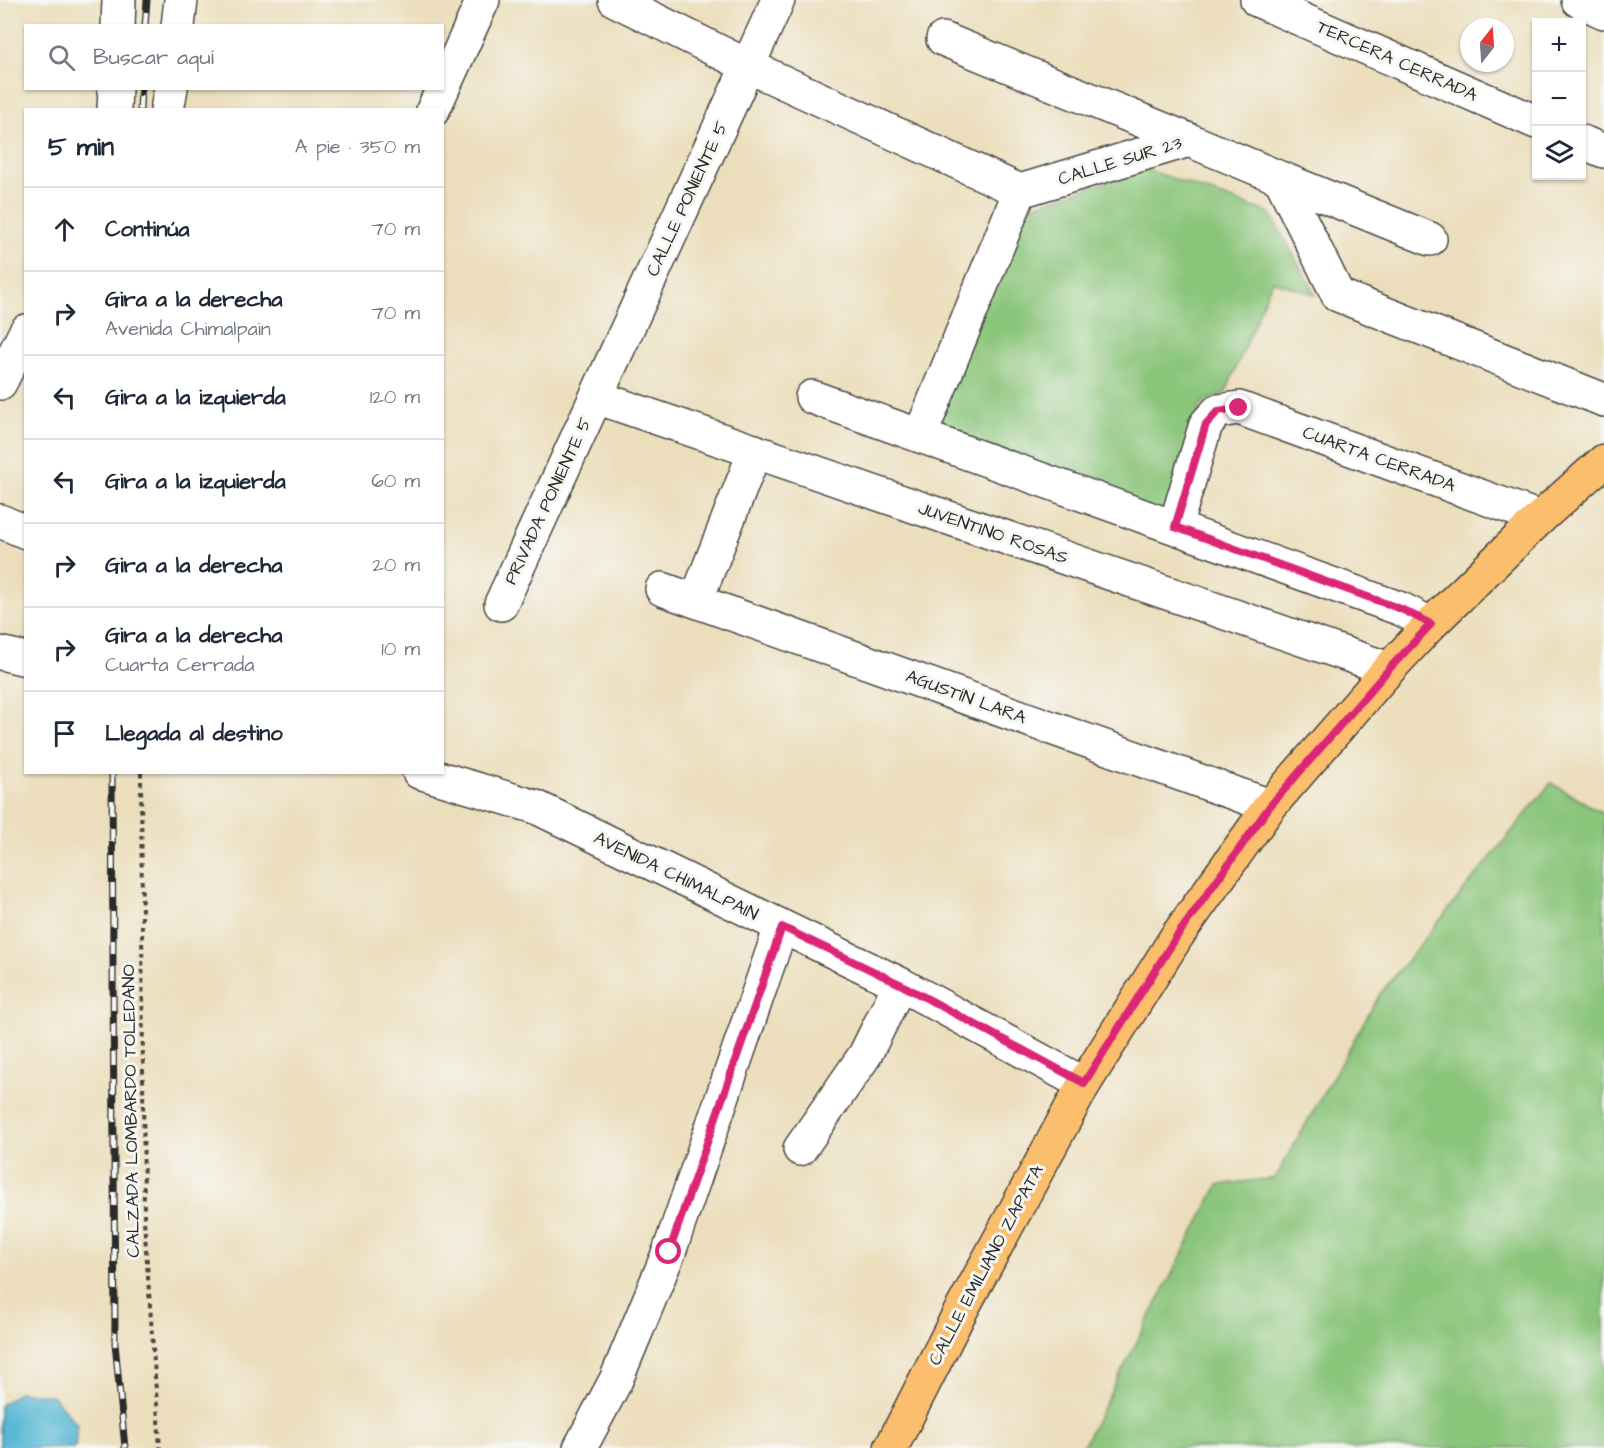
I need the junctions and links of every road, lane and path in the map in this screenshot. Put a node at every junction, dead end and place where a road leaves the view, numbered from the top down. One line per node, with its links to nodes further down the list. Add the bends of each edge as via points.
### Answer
1 (119, 0): 9 (street)
2 (181, 0): 10 (street)
3 (483, 0): 13 (street)
4 (615, 0): 12 (street)
5 (778, 0): 12 (street, CALLE PONIENTE 5)
6 (1257, 0): 20 (street, TERCERA CERRADA)
7 (1578, 0): 8 (street)
8 (1604, 12)
9 (118, 24)
10 (178, 24)
11 (943, 39): 21 (street)
12 (748, 66): 25 (street); 29 (street, CALLE PONIENTE 5)
13 (444, 86)
14 (115, 90): 17 (street)
15 (171, 90): 18 (street)
16 (442, 90): 19 (street)
17 (114, 108)
18 (167, 108)
19 (434, 108)
20 (1532, 120)
21 (1190, 140): 24 (street, CALLE SUR 23); 25 (street, CALLE SUR 23)
22 (1586, 144): 23 (street)
23 (1604, 152)
24 (1280, 178): 26 (street, CALLE SUR 23); 31 (street, via 1338,295)
25 (1020, 191): 32 (street)
26 (1430, 239)
27 (24, 336): 28 (street)
28 (0, 383)
29 (596, 397): 33 (street, JUVENTINO ROSAS); 41 (street, PRIVADA PONIENTE 5)
30 (812, 397): 32 (street)
31 (1604, 400)
32 (920, 436): 37 (street)
33 (755, 451): 40 (street); 45 (street, JUVENTINO ROSAS)
34 (1604, 461): 35 (main road, CALLE EMILIANO ZAPATA)
35 (1540, 518): 37 (street, CUARTA CERRADA, via 1239,408 1218,411 1206,424); 42 (main road, CALLE EMILIANO ZAPATA)
36 (0, 521): 38 (street)
37 (1175, 527): 42 (street, via 1401,609)
38 (24, 531)
39 (662, 589): 40 (street, AGUSTÍN LARA)
40 (696, 601): 48 (street, AGUSTÍN LARA)
41 (501, 604)
42 (1431, 624): 45 (main road, CALLE EMILIANO ZAPATA)
43 (0, 653): 44 (street)
44 (24, 659)
45 (1389, 669): 48 (main road, CALLE EMILIANO ZAPATA)
46 (141, 774): 53 (path, CALZADA LOMBARDO TOLEDANO, via 144,1220)
47 (426, 774): 49 (street, AVENIDA CHIMALPAIN, via 536,807)
48 (1270, 806): 51 (main road, CALLE EMILIANO ZAPATA, via 1177,936)
49 (782, 927): 50 (street, AVENIDA CHIMALPAIN); 54 (street, via 669,1252 616,1380)
50 (900, 984): 51 (street, AVENIDA CHIMALPAIN); 52 (street, via 865,1055)
51 (1084, 1083): 55 (main road, CALLE EMILIANO ZAPATA, via 957,1316)
52 (800, 1149)
53 (160, 1448)
54 (580, 1448)
55 (891, 1448)

